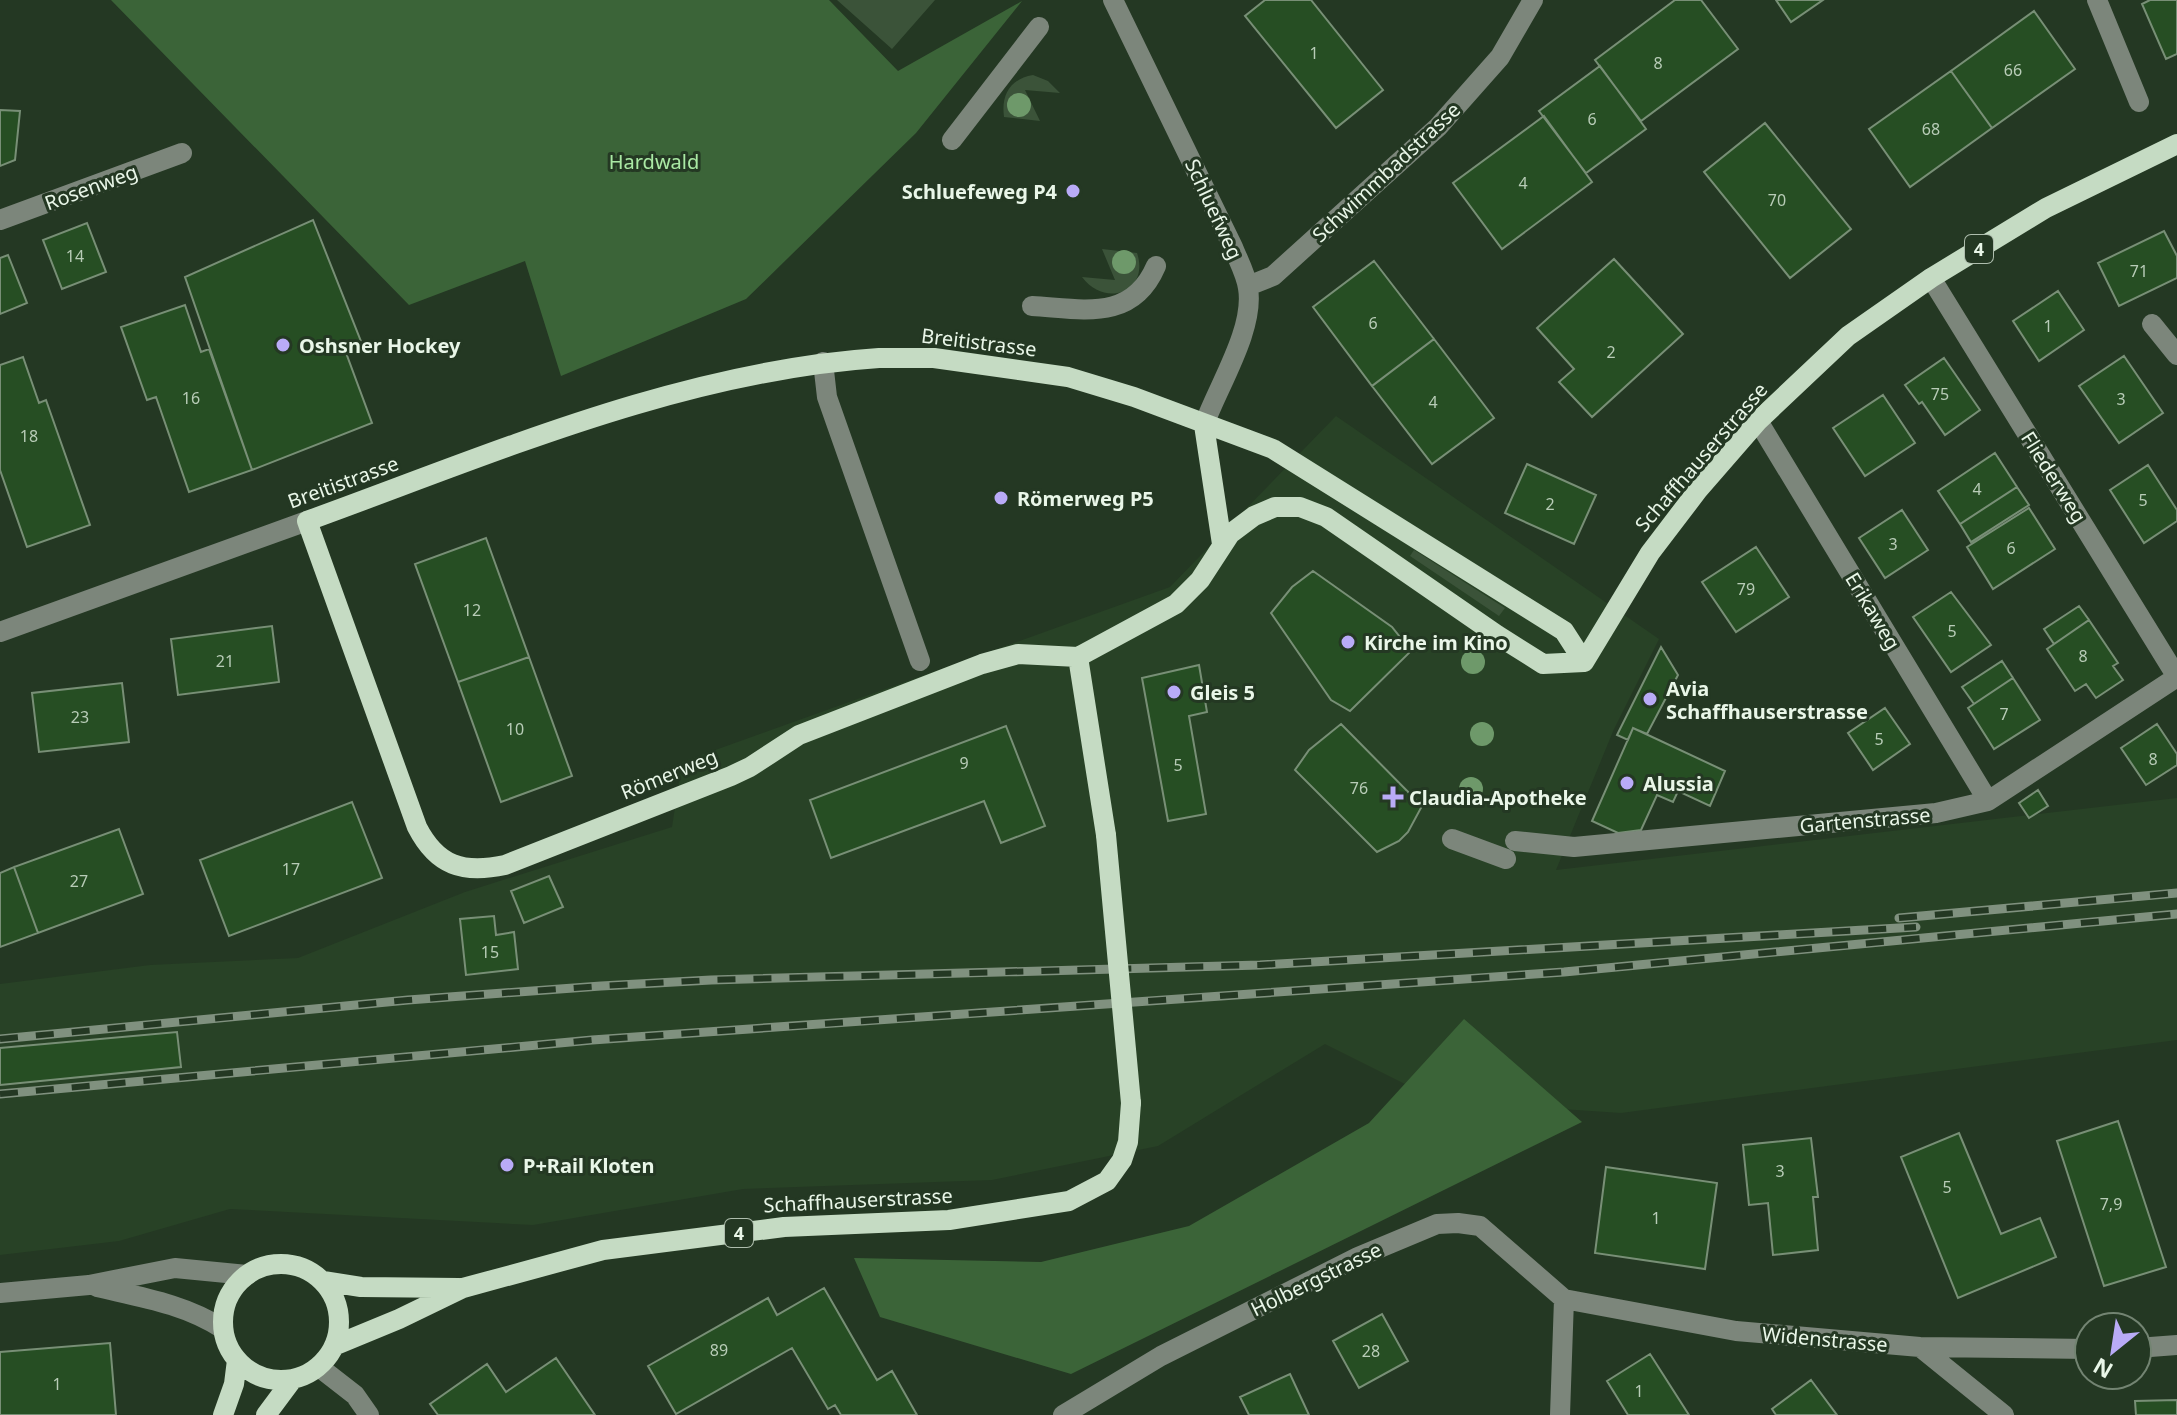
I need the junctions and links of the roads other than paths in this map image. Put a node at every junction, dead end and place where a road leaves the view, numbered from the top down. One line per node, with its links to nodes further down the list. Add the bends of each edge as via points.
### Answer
1 (1113, 0): 12 (street, Schluefweg)
2 (1533, 0): 12 (street, Schwimmbadstrasse, via 1500,57 1438,127 1273,276)
3 (2097, 0): 5 (street)
4 (1039, 27): 6 (street)
5 (2139, 102)
6 (952, 140)
7 (2177, 144): 11 (main road, Schaffhauserstrasse / 4, via 2046,208)
8 (182, 153): 9 (street, Rosenweg)
9 (0, 220)
10 (1156, 266): 13 (street, via 1149,283 1132,300 1113,307)
11 (1931, 278): 17 (main road, Schaffhauserstrasse / 4, via 1848,336); 25 (street, Fliederweg)
12 (1248, 286): 18 (street, Schluefweg, via 1245,325)
13 (1032, 306)
14 (2152, 324): 15 (street)
15 (2177, 355)
16 (823, 362): 18 (main road, Breitistrasse, via 934,358 1068,377); 19 (main road, Breitistrasse, via 721,381 623,408); 23 (street, via 827,397)
17 (1758, 421): 24 (main road, Schaffhauserstrasse / 4, via 1650,553); 26 (street, Erikaweg)
18 (1204, 425): 20 (main road); 24 (main road, Breitistrasse, via 1273,449 1564,631)
19 (307, 521): 21 (street, Breitistrasse); 22 (main road, Römerweg, via 417,827 435,855 468,869 505,865 717,781 799,735 982,664 1018,654)
20 (1222, 544): 22 (main road, via 1200,580 1176,604); 24 (main road, via 1254,516 1275,507 1300,507 1326,517 1543,664)
21 (0, 632)
22 (1078, 657): 31 (main road, Schaffhauserstrasse / 4, bridge, via 1106,835 1131,1103 1128,1142 1107,1181 1069,1201 949,1220 784,1227 617,1248)
23 (920, 661)
24 (1584, 662)
25 (2177, 677): 26 (street, Gartenstrasse)
26 (1988, 801): 27 (street, Gartenstrasse, via 1936,813 1574,847 1511,850)
27 (1452, 839)
28 (247, 1275): 29 (main road, via 288,1264); 30 (street, via 175,1268); 34 (main road, via 227,1299)
29 (323, 1281): 31 (main road, Schaffhauserstrasse / 4, via 361,1287); 35 (main road, via 339,1311)
30 (89, 1285): 32 (street); 34 (street, via 167,1303)
31 (463, 1288): 35 (main road, Schaffhauserstrasse / 4)
32 (0, 1293)
33 (1564, 1299): 37 (street, Widenstrasse, via 1736,1331); 46 (street, Holbergstrasse, via 1480,1226 1437,1224 1358,1257 1175,1349); 47 (street)
34 (223, 1329): 40 (main road)
35 (336, 1345): 41 (main road)
36 (2177, 1345): 38 (street)
37 (1920, 1347): 39 (street, Widenstrasse); 48 (street)
38 (2153, 1347)
39 (2073, 1349)
40 (237, 1360): 42 (main road, via 252,1374); 43 (main road)
41 (319, 1367): 42 (main road); 45 (street, via 355,1395)
42 (292, 1380): 44 (main road)
43 (223, 1415)
44 (266, 1415)
45 (369, 1415)
46 (1063, 1415)
47 (1560, 1415)
48 (2004, 1415)

